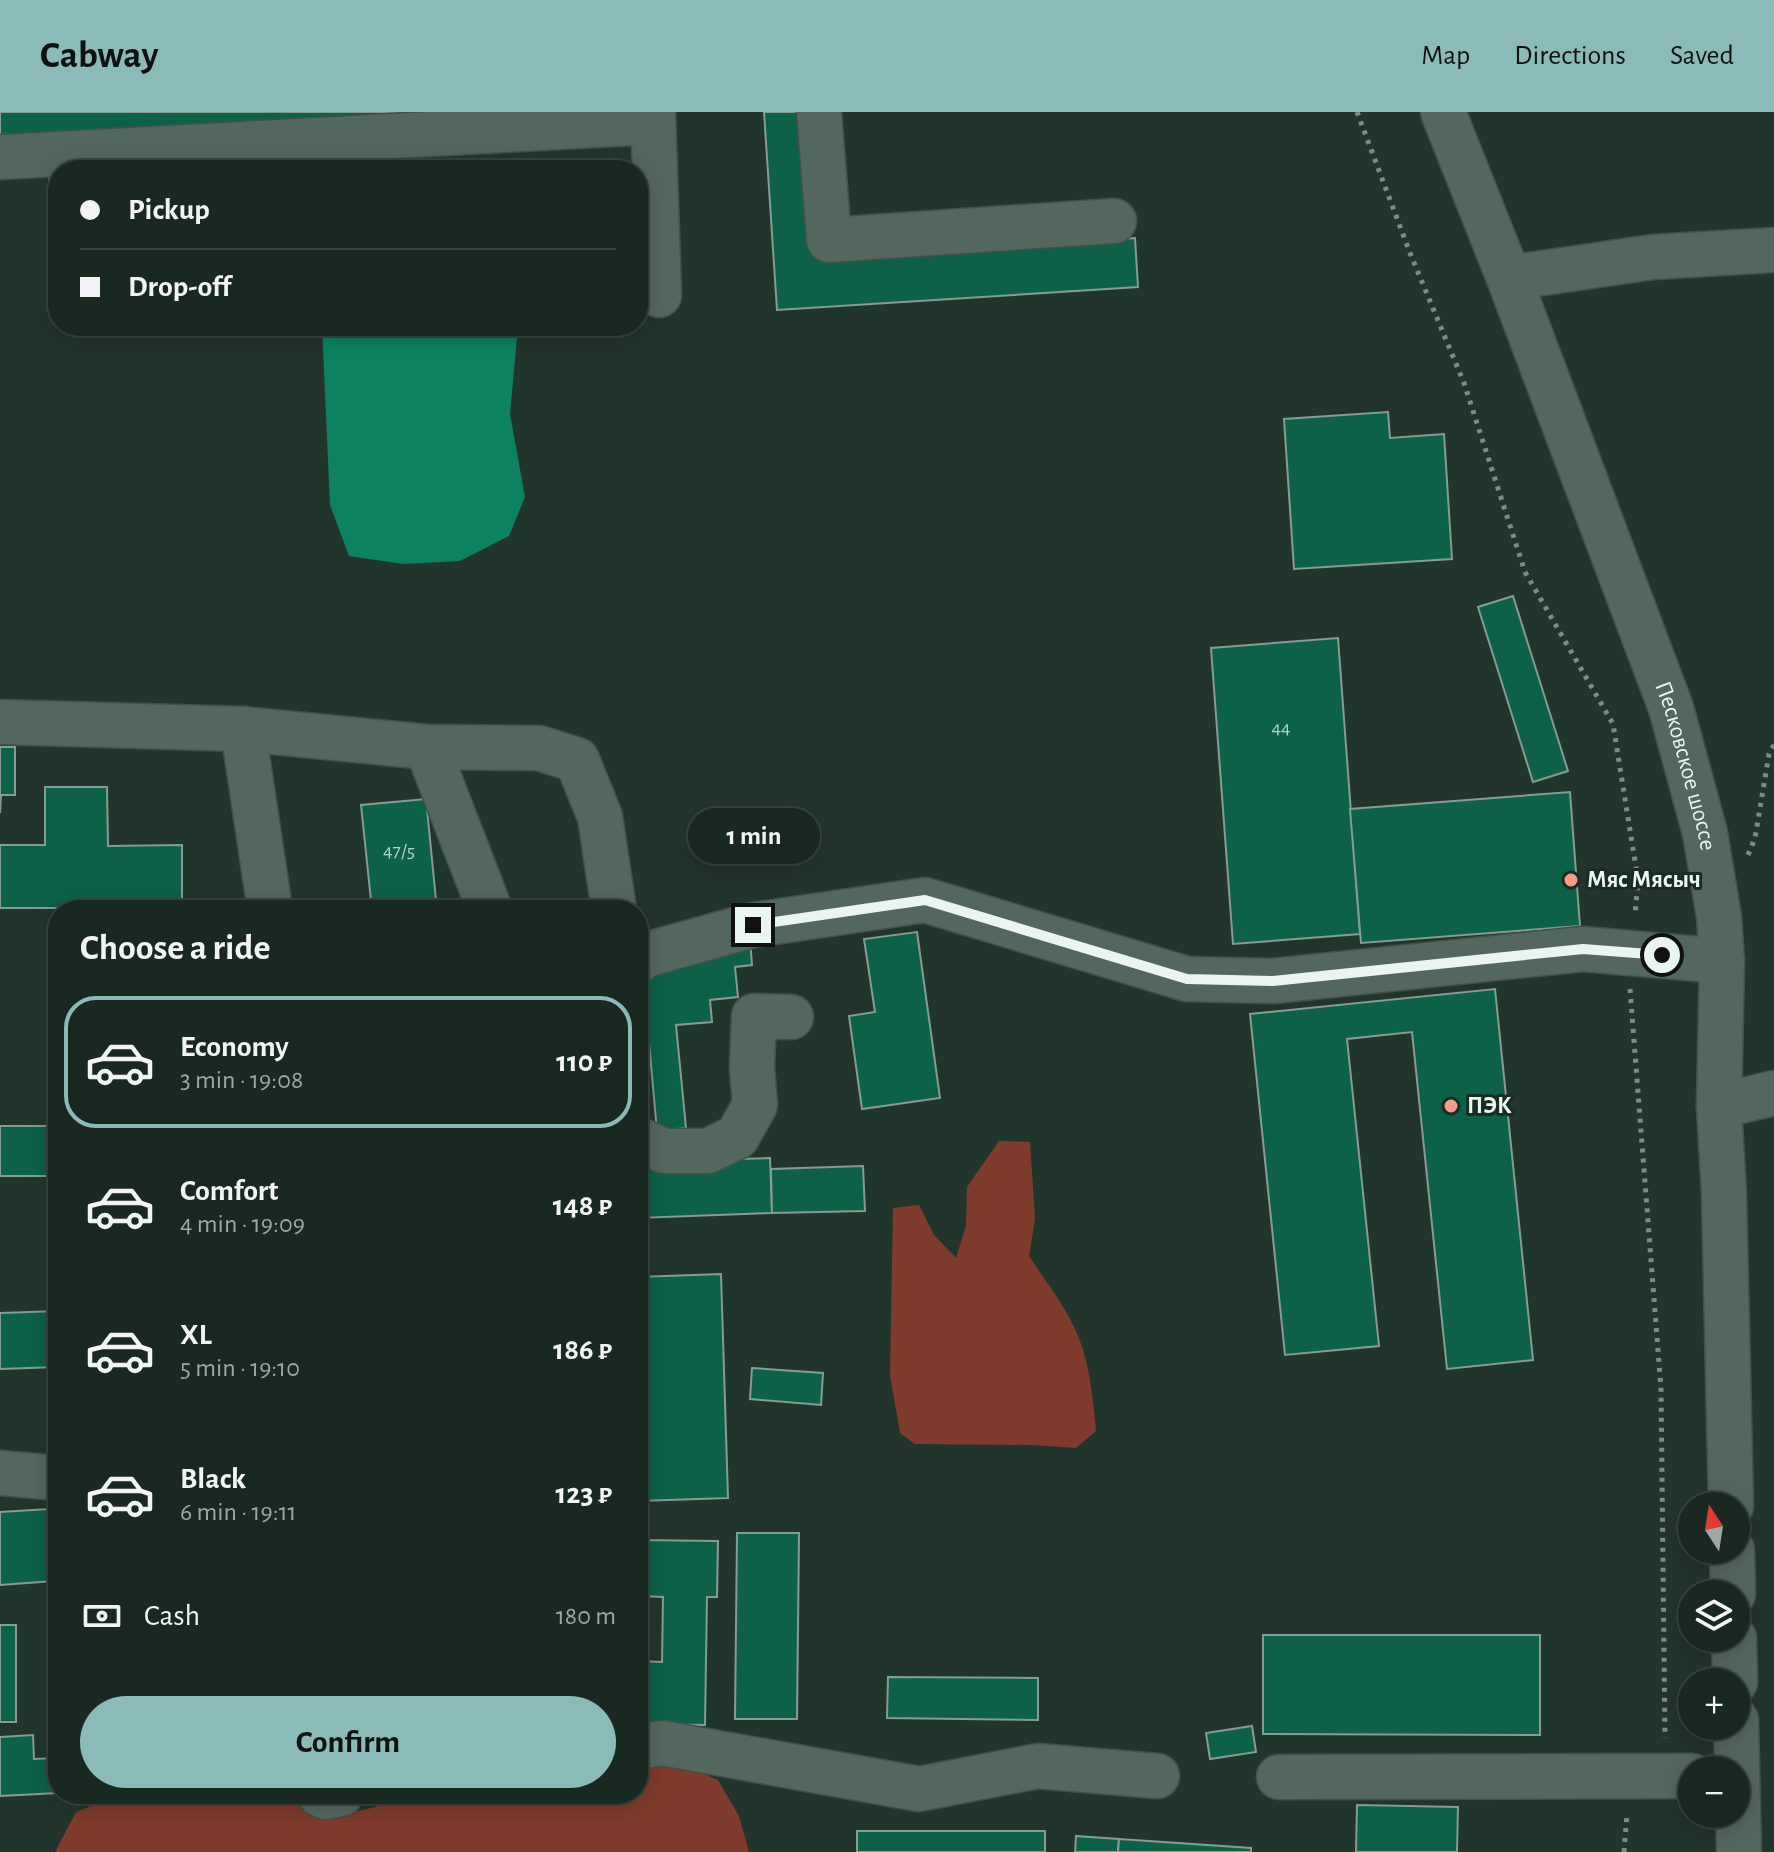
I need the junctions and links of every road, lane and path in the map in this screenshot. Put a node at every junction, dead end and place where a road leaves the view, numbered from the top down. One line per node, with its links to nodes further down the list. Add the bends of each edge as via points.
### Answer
1 (819, 112): 5 (street, via 829,240)
2 (1443, 112): 7 (street, Песковское шоссе)
3 (653, 117): 4 (street); 8 (street)
4 (0, 157)
5 (1114, 221)
6 (1765, 258): 7 (street, via 1653,257)
7 (1509, 278): 18 (street, Песковское шоссе, via 1671,708 1705,833)
8 (659, 295)
9 (0, 722): 10 (street)
10 (243, 729): 12 (street); 14 (street)
11 (1774, 745): 13 (path, via 1755,838)
12 (427, 747): 15 (street); 16 (street, via 539,748 577,760 600,817)
13 (1743, 864)
14 (269, 900)
15 (486, 900)
16 (612, 900)
17 (648, 952): 18 (street, via 753,925 925,900 1187,979 1273,981 1583,949)
18 (1722, 961): 21 (street, Песковское шоссе)
19 (791, 1017): 22 (street, via 754,1016 755,1105 737,1137 708,1151 664,1151)
20 (1774, 1093): 21 (street)
21 (1719, 1106): 25 (street, Песковское шоссе)
22 (648, 1144)
23 (0, 1473): 24 (street)
24 (48, 1477)
25 (1731, 1492)
26 (648, 1745): 27 (street, via 662,1743 919,1789 1038,1766)
27 (1157, 1776)
28 (1678, 1776): 29 (street)
29 (1279, 1777)
30 (1738, 1828): 31 (street)
31 (1739, 1852)

